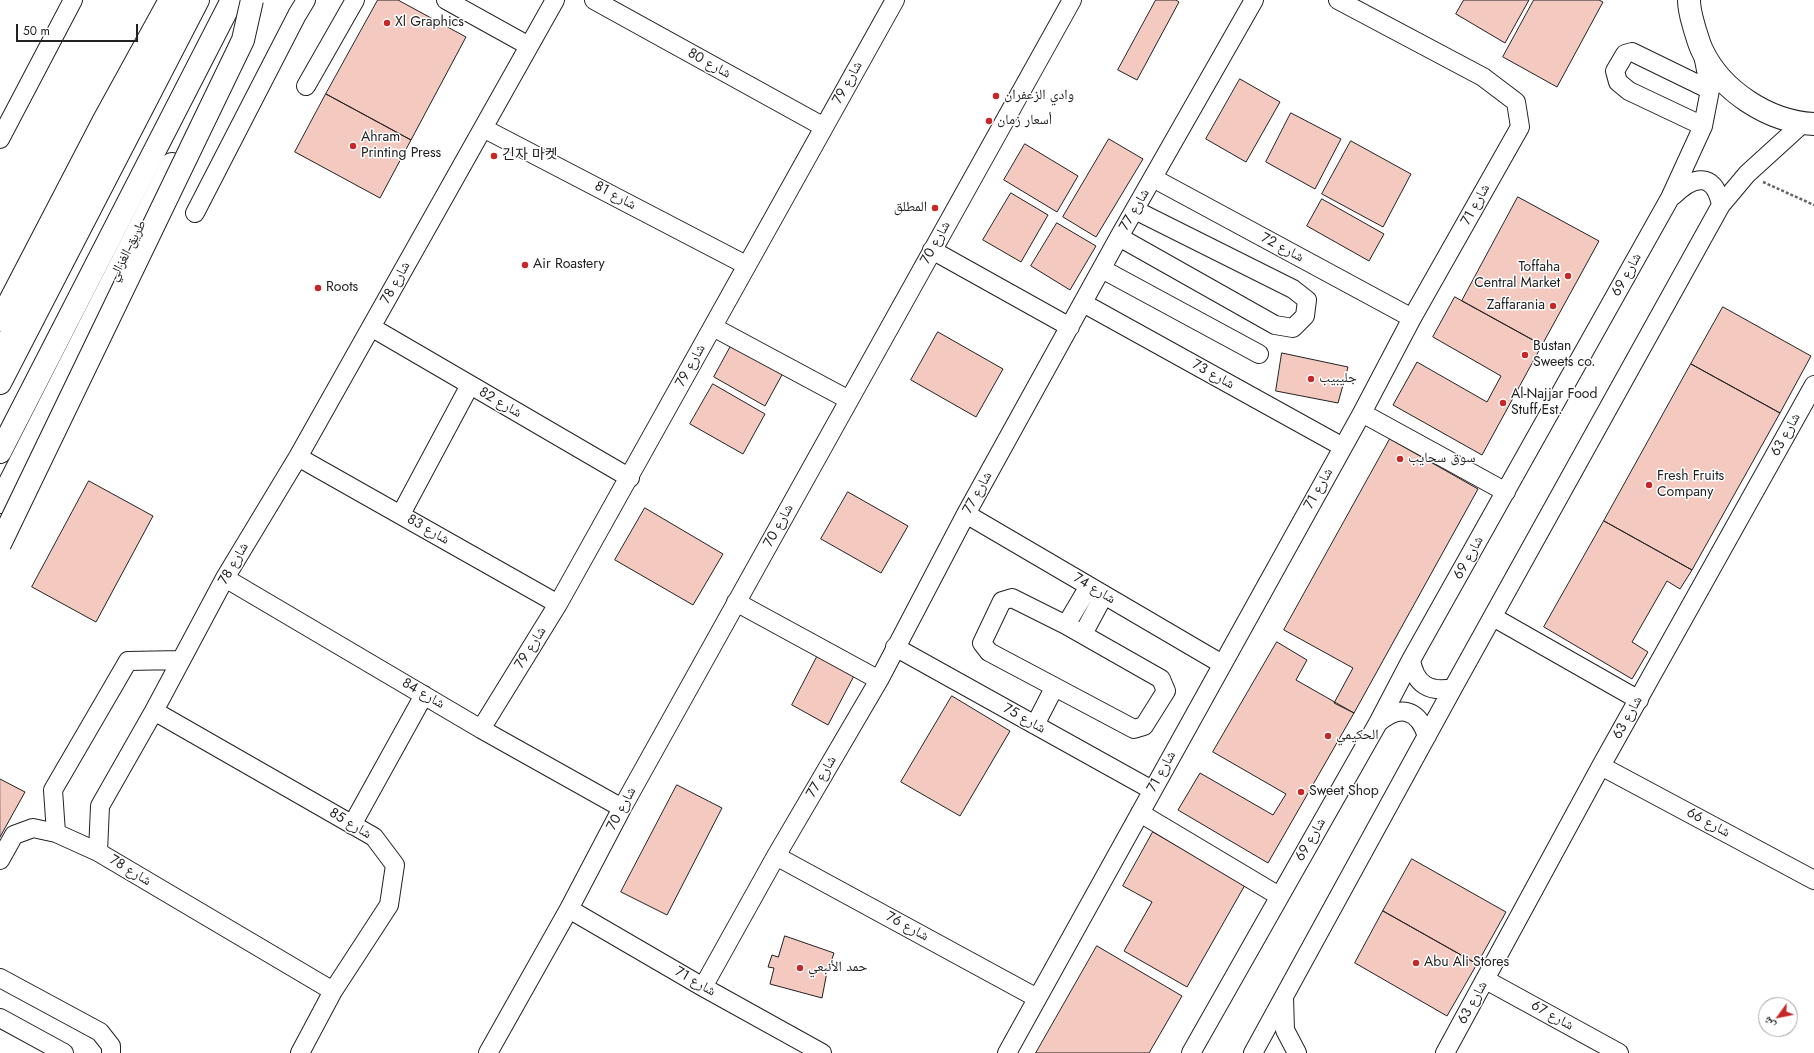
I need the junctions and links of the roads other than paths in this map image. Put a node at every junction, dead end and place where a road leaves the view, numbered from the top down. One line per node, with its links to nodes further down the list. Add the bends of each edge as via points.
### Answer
1 (73, 0): 26 (street)
2 (170, 0): 38 (main road)
3 (185, 0): 43 (main road)
4 (198, 0): 44 (main road)
5 (232, 0): 50 (main road, طريق الغزالي)
6 (252, 0): 57 (main road, bridge, via 244,40)
7 (255, 0): 54 (main road, طريق الغزالي)
8 (306, 0): 31 (street)
9 (355, 0): 20 (street)
10 (446, 0): 18 (street)
11 (556, 0): 18 (street, شارع 78)
12 (594, 0): 24 (street, شارع 80)
13 (895, 0): 24 (street, شارع 79)
14 (1072, 0): 33 (street, شارع 70)
15 (1254, 0): 27 (street, شارع 77)
16 (1338, 0): 37 (street, شارع 71, via 1482,77 1516,102 1520,127)
17 (1687, 3): 19 (main road)
18 (529, 46): 25 (street, شارع 78)
19 (1702, 50): 21 (street, شارع 69); 22 (main road, via 1720,78 1744,99 1772,115)
20 (306, 86)
21 (1710, 90): 23 (street, شارع 69); 23 (street, via 1632,52 1625,54 1615,71 1618,82 1629,92)
22 (1809, 124): 29 (street, via 1747,174)
23 (1703, 126): 28 (street, شارع 69)
24 (824, 127): 34 (street, شارع 79)
25 (484, 128): 34 (street, شارع 81); 41 (street, شارع 78)
26 (0, 139)
27 (1153, 178): 30 (street, شارع 77); 37 (street, شارع 72)
28 (1670, 198): 29 (street, via 1684,185 1696,180 1709,182 1719,191); 53 (street, شارع 69)
29 (1721, 204): 62 (street)
30 (1135, 210): 32 (street, شارع 77); 32 (street, via 1293,289 1307,300 1304,316 1293,328 1275,325)
31 (195, 213)
32 (1119, 237): 35 (street, شارع 77)
33 (932, 250): 40 (street); 47 (street, شارع 70)
34 (746, 265): 39 (street, شارع 79)
35 (1102, 269): 36 (street, شارع 77); 42 (street)
36 (1083, 303): 40 (street, شارع 77); 49 (street, شارع 73)
37 (1412, 318): 48 (street, شارع 71)
38 (0, 320)
39 (713, 327): 47 (street); 52 (street, شارع 79)
40 (1070, 327): 56 (street, شارع 77)
41 (371, 328): 45 (street, شارع 82); 51 (street, شارع 78)
42 (1259, 354)
43 (0, 356)
44 (0, 383)
45 (470, 385): 52 (street, شارع 82); 55 (street)
46 (1814, 385): 73 (street, شارع 63)
47 (849, 400): 60 (street, شارع 70)
48 (1362, 413): 49 (street, شارع 71); 53 (street)
49 (1343, 447): 68 (street, شارع 71)
50 (0, 452)
51 (298, 457): 55 (street, شارع 83); 58 (street, شارع 78)
52 (630, 478): 61 (street, شارع 79)
53 (1506, 492): 67 (street, شارع 69)
54 (0, 502)
55 (401, 514): 61 (street, شارع 83)
56 (966, 514): 59 (street, شارع 74); 65 (street, شارع 77)
57 (0, 544)
58 (225, 578): 66 (street, شارع 78); 72 (street, شارع 84)
59 (1097, 590): 63 (street); 64 (street); 68 (street, شارع 74)
60 (736, 602): 69 (street); 81 (street, شارع 70)
61 (558, 604): 77 (street, شارع 79)
62 (1492, 617): 71 (street); 73 (street)
63 (1066, 625): 64 (street); 70 (street, via 1012,598 1002,601 982,643 988,652)
64 (1083, 634): 70 (street, via 1160,679 1166,691 1144,726 1134,729)
65 (895, 647): 69 (street, شارع 77); 75 (street, شارع 75)
66 (181, 660): 74 (street, شارع 78); 84 (street, via 128,661 53,790)
67 (1411, 660): 71 (street, via 1413,672 1420,682 1430,688); 76 (street, شارع 69)
68 (1222, 664): 80 (street, شارع 71)
69 (879, 680): 86 (street, شارع 77)
70 (1049, 685): 75 (street)
71 (1453, 688): 78 (street)
72 (424, 695): 77 (street, شارع 84); 83 (street)
73 (1639, 700): 79 (street, شارع 63)
74 (154, 711): 83 (street, شارع 85); 85 (street, شارع 78, via 100,806)
75 (1030, 722): 80 (street, شارع 75)
76 (1378, 723): 78 (street, via 1388,714 1401,711 1414,715 1423,724); 89 (street, شارع 69)
77 (481, 728): 81 (street, شارع 84)
78 (1427, 736): 95 (street)
79 (1602, 766): 88 (street, شارع 66); 92 (street, شارع 63)
80 (1152, 790): 82 (street, شارع 71)
81 (622, 808): 90 (street, شارع 70)
82 (1140, 813): 89 (street); 96 (street, شارع 71)
83 (352, 825): 94 (street, شارع 85, via 374,837 395,865 389,904)
84 (56, 833): 85 (street); 87 (street, via 33,828 14,835)
85 (98, 852): 94 (street, شارع 78)
86 (776, 856): 93 (street, شارع 77); 96 (street, شارع 76)
87 (0, 860)
88 (1814, 880)
89 (1279, 896): 104 (street, شارع 69)
90 (569, 910): 93 (street, شارع 71); 98 (street, شارع 70)
91 (0, 978): 100 (street, via 100,1032 111,1046)
92 (1486, 980): 107 (street, شارع 63); 108 (street, شارع 67)
93 (703, 987): 102 (street, شارع 71)
94 (333, 991): 101 (street, شارع 85)
95 (1284, 996): 105 (street); 106 (street, via 1285,1030)
96 (1038, 998): 103 (street, شارع 71)
97 (0, 1018): 99 (street)
98 (496, 1050)
99 (64, 1053)
100 (111, 1053)
101 (300, 1053)
102 (822, 1053)
103 (1007, 1053)
104 (1191, 1053)
105 (1253, 1053)
106 (1297, 1053)
107 (1445, 1053)
108 (1618, 1053)

